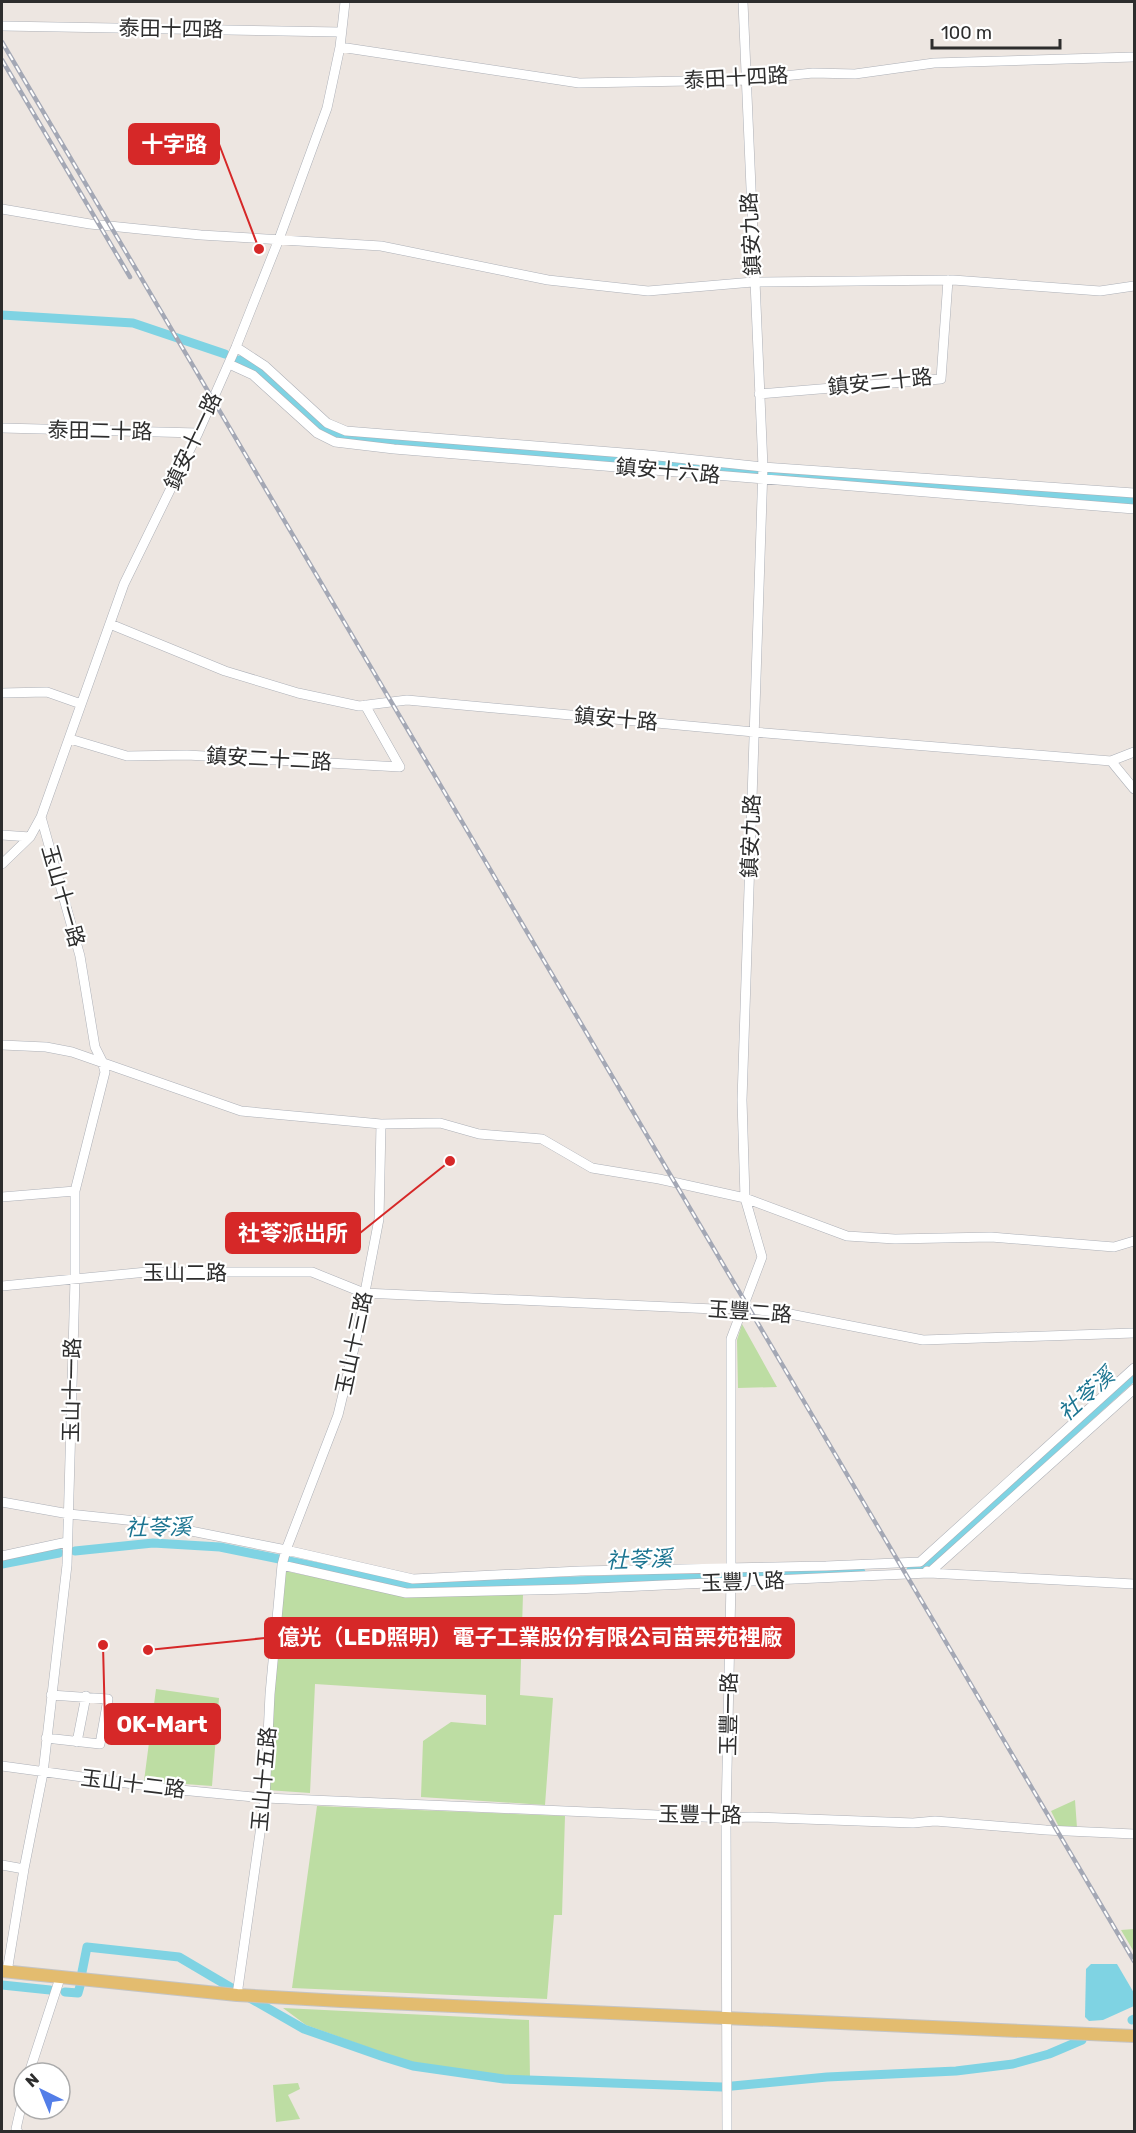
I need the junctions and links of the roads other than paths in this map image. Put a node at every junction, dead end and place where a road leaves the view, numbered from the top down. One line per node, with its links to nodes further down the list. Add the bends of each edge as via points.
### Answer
1 (345, 2): 4 (street, 鎮安十一路)
2 (742, 2): 7 (street, 鎮安九路)
3 (2, 26): 4 (street, 泰田十四路)
4 (340, 32): 5 (street, 鎮安十一路)
5 (340, 47): 7 (street, 泰田十四路, via 579,83); 9 (street, 鎮安十一路, via 327,108)
6 (1134, 57): 7 (street, 泰田十四路, via 934,63 855,74 813,73)
7 (745, 80): 11 (street, 鎮安九路)
8 (2, 209): 9 (street, via 90,224)
9 (279, 239): 11 (street, via 381,246 548,280 648,291); 13 (street, 鎮安十一路)
10 (948, 280): 11 (street); 12 (street, via 1100,291); 15 (street, 鎮安二十路, via 940,379)
11 (753, 282): 15 (street, 鎮安九路)
12 (1134, 286)
13 (236, 347): 14 (street, 鎮安十一路); 18 (street, via 265,366 327,423 346,431 649,455)
14 (229, 364): 17 (street, 鎮安十一路); 18 (street, 鎮安十六路, via 253,375 317,434 335,442)
15 (759, 394): 18 (street, 鎮安九路)
16 (2, 428): 17 (street, 泰田二十路)
17 (198, 433): 21 (street, 鎮安十一路, via 124,584)
18 (762, 473): 19 (street); 20 (street, 鎮安十六路); 25 (street, 鎮安九路)
19 (1134, 494)
20 (1134, 509)
21 (110, 624): 23 (street, 鎮安十一路); 24 (street, 鎮安十路, via 225,671 298,693)
22 (2, 693): 23 (street, via 47,692)
23 (81, 704): 26 (street, 鎮安十一路)
24 (365, 705): 25 (street, 鎮安十路, via 407,700); 26 (street, 鎮安二十二路, via 400,767 187,755 128,756)
25 (754, 732): 28 (street, 鎮安十路); 39 (street, 鎮安九路, via 742,1100)
26 (70, 739): 30 (street, 鎮安十一路)
27 (1134, 752): 28 (street, 鎮安十路)
28 (1111, 761): 29 (street)
29 (1134, 789)
30 (41, 817): 32 (street, 鎮安十一路); 35 (street, 玉山十一路, via 80,956 95,1047)
31 (2, 835): 32 (street)
32 (30, 837): 33 (street, 鎮安十一路)
33 (2, 864)
34 (2, 1045): 35 (street, via 46,1047)
35 (102, 1061): 36 (street, via 241,1111); 37 (street, 玉山十一路, via 105,1072)
36 (381, 1124): 39 (street, via 440,1123 480,1134 542,1139 592,1168); 43 (street, 玉山十三路, via 379,1220)
37 (75, 1191): 38 (street); 41 (street, 玉山十一路)
38 (2, 1197)
39 (745, 1198): 40 (street, via 847,1236 991,1237 1114,1247); 44 (street, 玉豐一路, via 762,1257)
40 (1134, 1241)
41 (75, 1279): 42 (street, 玉山二路); 43 (street, 玉山二路, via 147,1272 312,1272); 49 (street, 玉山十一路)
42 (2, 1286)
43 (364, 1293): 44 (street, 玉豐二路); 52 (street, 玉山十三路, via 338,1415)
44 (744, 1308): 45 (street, 玉豐二路, via 923,1340); 54 (street, 玉豐一路, via 731,1339)
45 (1134, 1333)
46 (1134, 1368): 53 (street)
47 (1134, 1389): 53 (street)
48 (2, 1502): 49 (street)
49 (69, 1514): 50 (street, 玉山十一路); 52 (street, via 146,1522)
50 (67, 1542): 51 (street); 56 (street, 玉山十一路)
51 (2, 1556)
52 (284, 1557): 54 (street, via 413,1580 580,1571); 54 (street, 玉豐八路, via 406,1593 575,1589); 62 (street, 玉山十五路, via 270,1694)
53 (924, 1568): 54 (street, 玉豐八路); 54 (street); 55 (street, 玉豐八路)
54 (731, 1575): 63 (street, 玉豐一路)
55 (1134, 1584)
56 (51, 1695): 57 (street); 58 (street, 玉山十一路)
57 (86, 1696): 59 (street); 59 (street, via 108,1699 100,1744)
58 (46, 1738): 59 (street); 61 (street, 玉山十一路)
59 (77, 1742)
60 (2, 1766): 61 (street, 玉山十二路)
61 (43, 1773): 62 (street, 玉山十二路); 66 (street, 玉山十一路)
62 (265, 1798): 63 (street, 玉豐十路); 69 (street, 玉山十五路)
63 (726, 1818): 64 (street, 玉豐十路, via 935,1821); 70 (street, 玉豐一路)
64 (1134, 1834)
65 (2, 1865): 66 (street)
66 (24, 1869): 67 (street, 玉山十一路)
67 (4, 1971): 68 (main road)
68 (60, 1978): 69 (main road); 72 (street)
69 (237, 1995): 70 (main road)
70 (726, 2018): 71 (main road); 73 (street, 玉豐一路)
71 (1134, 2036)
72 (33, 2061)
73 (727, 2132)

